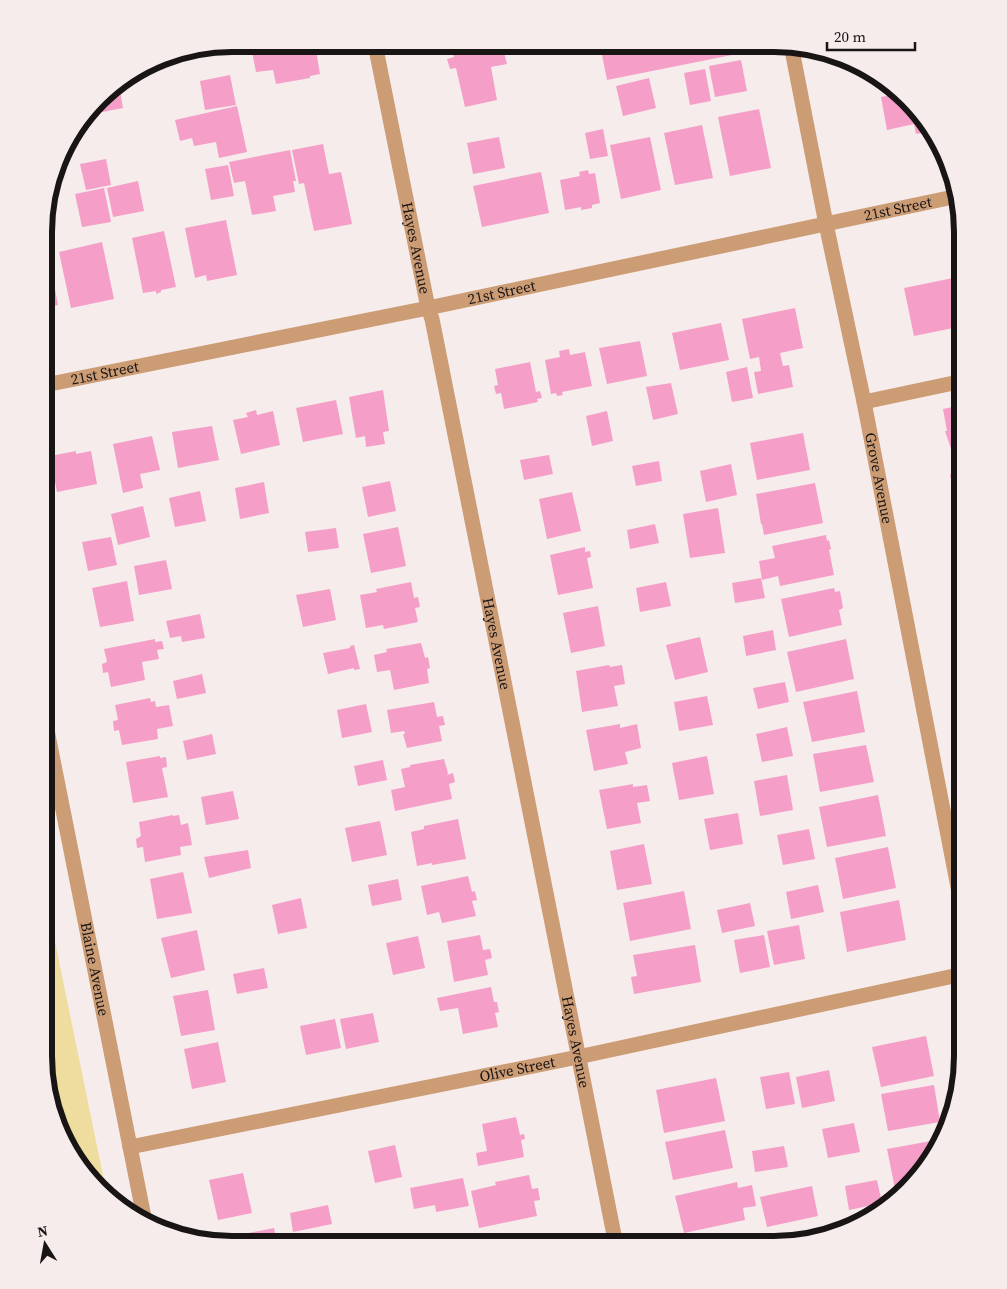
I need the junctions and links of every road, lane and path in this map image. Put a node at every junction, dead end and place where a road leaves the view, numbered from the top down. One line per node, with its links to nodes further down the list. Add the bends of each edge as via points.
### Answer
1 (377, 52): 5 (street, Hayes Avenue)
2 (793, 54): 4 (street, Grove Avenue)
3 (951, 198): 4 (street, 21st Street)
4 (826, 224): 5 (street, 21st Street); 8 (street, Grove Avenue)
5 (428, 308): 7 (street, 21st Street); 12 (street, Hayes Avenue)
6 (954, 383): 8 (street)
7 (52, 384)
8 (864, 402): 10 (street, Grove Avenue)
9 (52, 755): 13 (street, Blaine Avenue)
10 (954, 867)
11 (954, 976): 12 (street, Olive Street)
12 (578, 1057): 13 (street, Olive Street); 15 (street, Hayes Avenue)
13 (130, 1147): 14 (street, Blaine Avenue)
14 (143, 1212)
15 (614, 1236)

